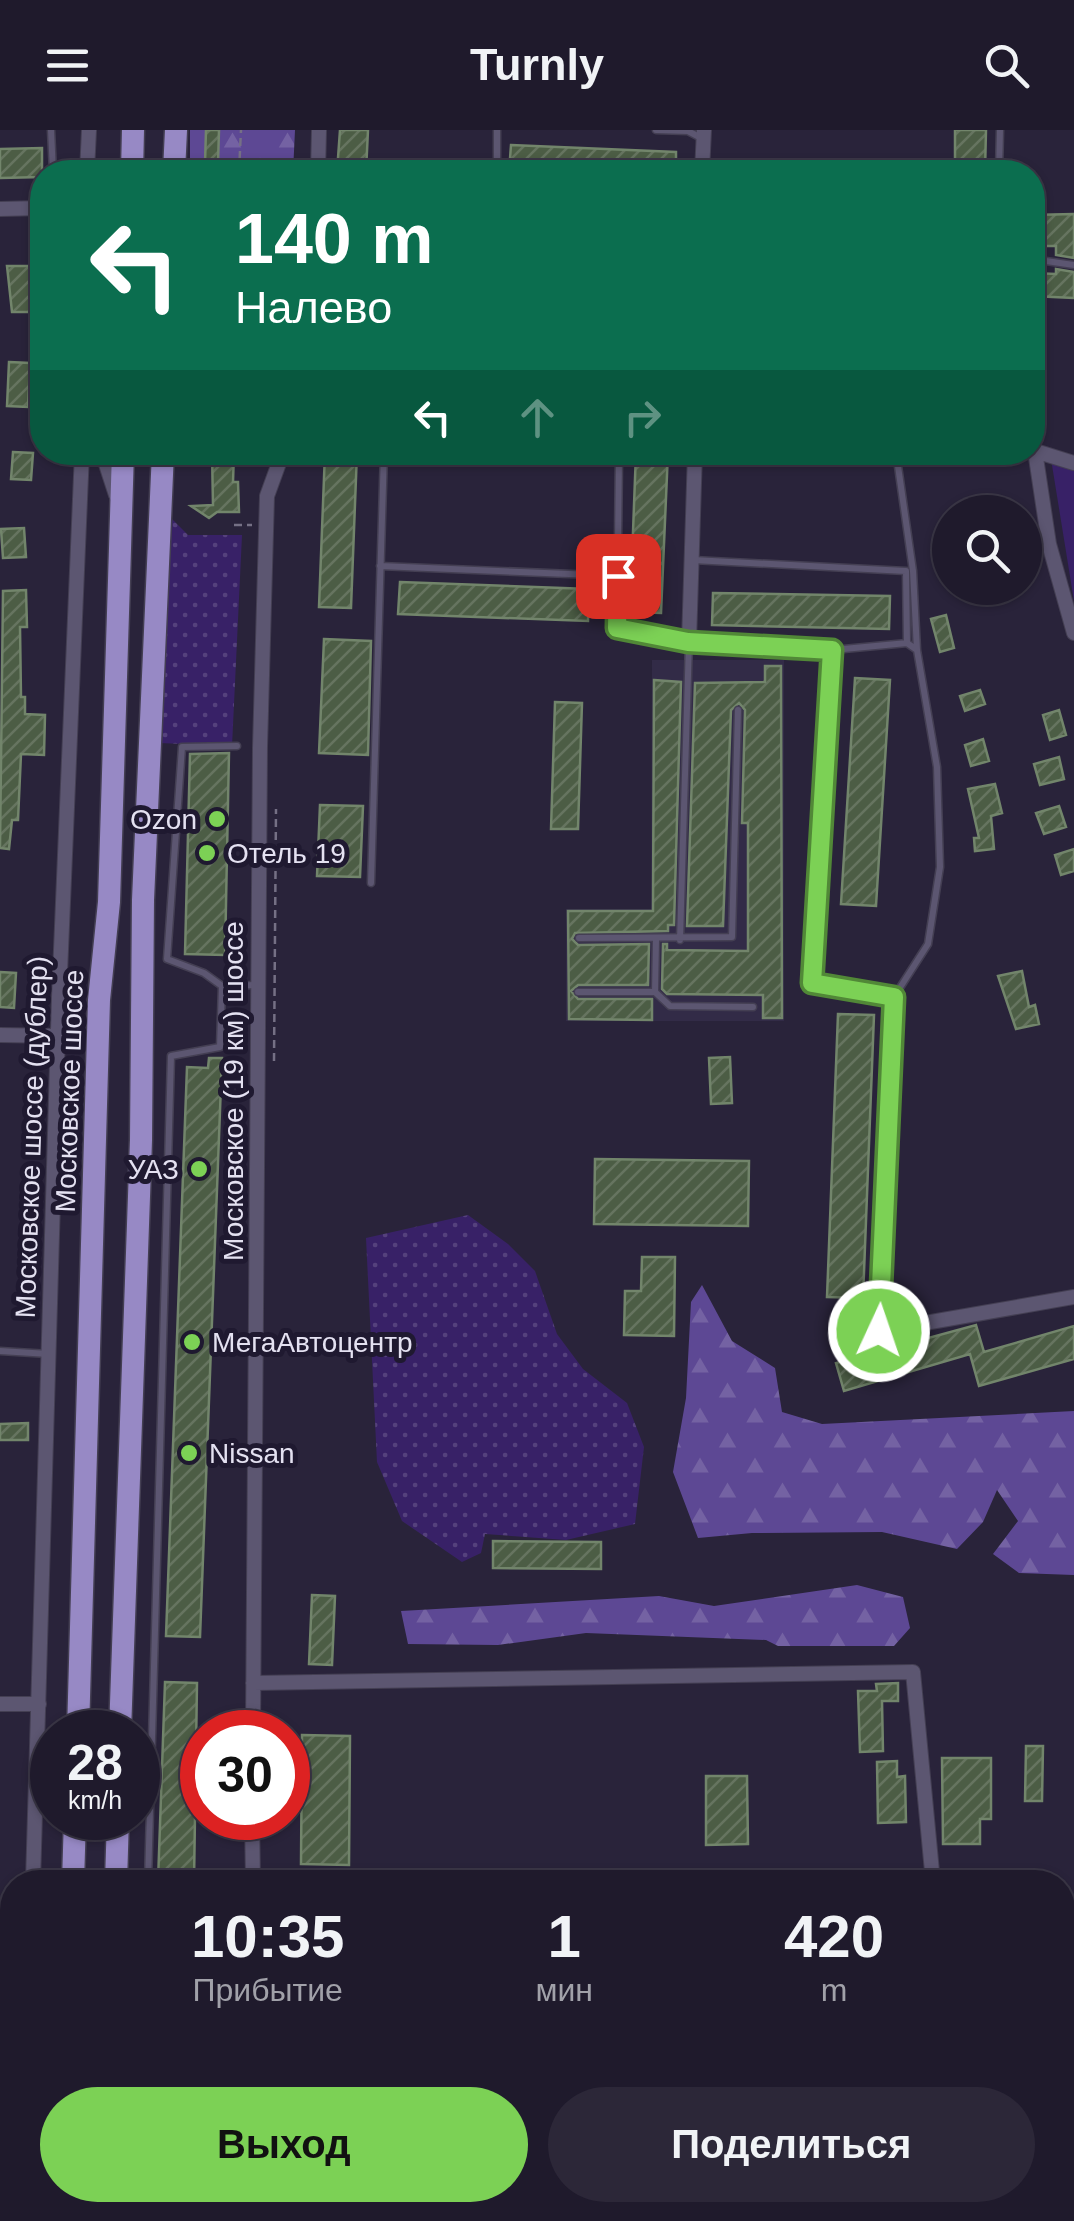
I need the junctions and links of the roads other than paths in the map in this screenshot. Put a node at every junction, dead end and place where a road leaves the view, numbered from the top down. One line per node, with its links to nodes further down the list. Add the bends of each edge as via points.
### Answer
1 (52, 130): 10 (lane)
2 (88, 130): 11 (street)
3 (133, 130): 12 (main road)
4 (176, 130): 13 (main road)
5 (319, 130): 14 (street)
6 (498, 130): 15 (lane)
7 (656, 130): 9 (lane)
8 (1000, 130): 17 (lane)
9 (704, 135): 16 (street)
10 (53, 160)
11 (87, 160)
12 (132, 160)
13 (175, 160)
14 (318, 160)
15 (497, 160)
16 (703, 160)
17 (1000, 160)
18 (0, 208): 19 (street)
19 (30, 208)
20 (1045, 260): 21 (lane)
21 (1074, 266)
22 (1045, 454): 23 (street)
23 (1074, 462)
24 (81, 465): 61 (street, Московское шоссе (дублер))
25 (106, 465): 34 (street)
26 (123, 465): 34 (main road, Московское шоссе)
27 (163, 465): 47 (main road)
28 (278, 465): 54 (street, Московское (19 км) шоссе, via 266,496)
29 (384, 465): 36 (lane)
30 (616, 465): 38 (lane)
31 (695, 465): 35 (street)
32 (898, 465): 37 (lane)
33 (1036, 465): 39 (street)
34 (121, 512): 48 (main road, Московское шоссе)
35 (693, 560): 37 (lane); 40 (street)
36 (380, 566): 38 (lane); 46 (lane)
37 (910, 571): 41 (lane); 43 (lane)
38 (618, 576): 40 (lane, via 617,628)
39 (1074, 633)
40 (688, 642): 42 (street); 51 (lane)
41 (907, 644): 42 (lane); 43 (lane)
42 (832, 650): 58 (street, via 812,983)
43 (917, 650): 58 (lane, via 937,766 940,867 928,944)
44 (738, 710): 51 (lane, via 735,930 726,940)
45 (236, 746): 55 (lane, via 182,746 167,959)
46 (371, 884)
47 (143, 900): 48 (main road, via 126,915); 53 (main road)
48 (108, 902): 52 (main road, Московское шоссе)
49 (580, 938): 50 (lane)
50 (656, 940): 51 (lane); 57 (lane)
51 (680, 940)
52 (105, 955): 53 (main road, via 126,940); 68 (main road, Московское шоссе)
53 (142, 956): 69 (main road)
54 (259, 985): 55 (lane); 65 (street, Московское (19 км) шоссе)
55 (222, 986): 77 (lane, via 220,1046 170,1056)
56 (578, 992): 57 (lane)
57 (655, 992): 59 (lane, via 670,1006)
58 (894, 997): 62 (street, via 879,1331)
59 (753, 1007)
60 (0, 1035): 61 (street)
61 (58, 1036): 64 (street, Московское шоссе (дублер))
62 (1074, 1297)
63 (0, 1351): 64 (lane)
64 (50, 1354): 67 (street, Московское шоссе (дублер))
65 (253, 1684): 70 (street, Московское (19 км) шоссе); 79 (street, via 913,1672)
66 (0, 1704): 67 (street)
67 (39, 1704): 74 (street, Московское шоссе (дублер))
68 (79, 1710)
69 (121, 1710)
70 (253, 1710)
71 (74, 1840): 75 (main road)
72 (117, 1840): 76 (main road)
73 (252, 1840): 78 (street)
74 (33, 1870)
75 (73, 1870)
76 (116, 1870)
77 (148, 1870)
78 (253, 1870)
79 (933, 1870)

